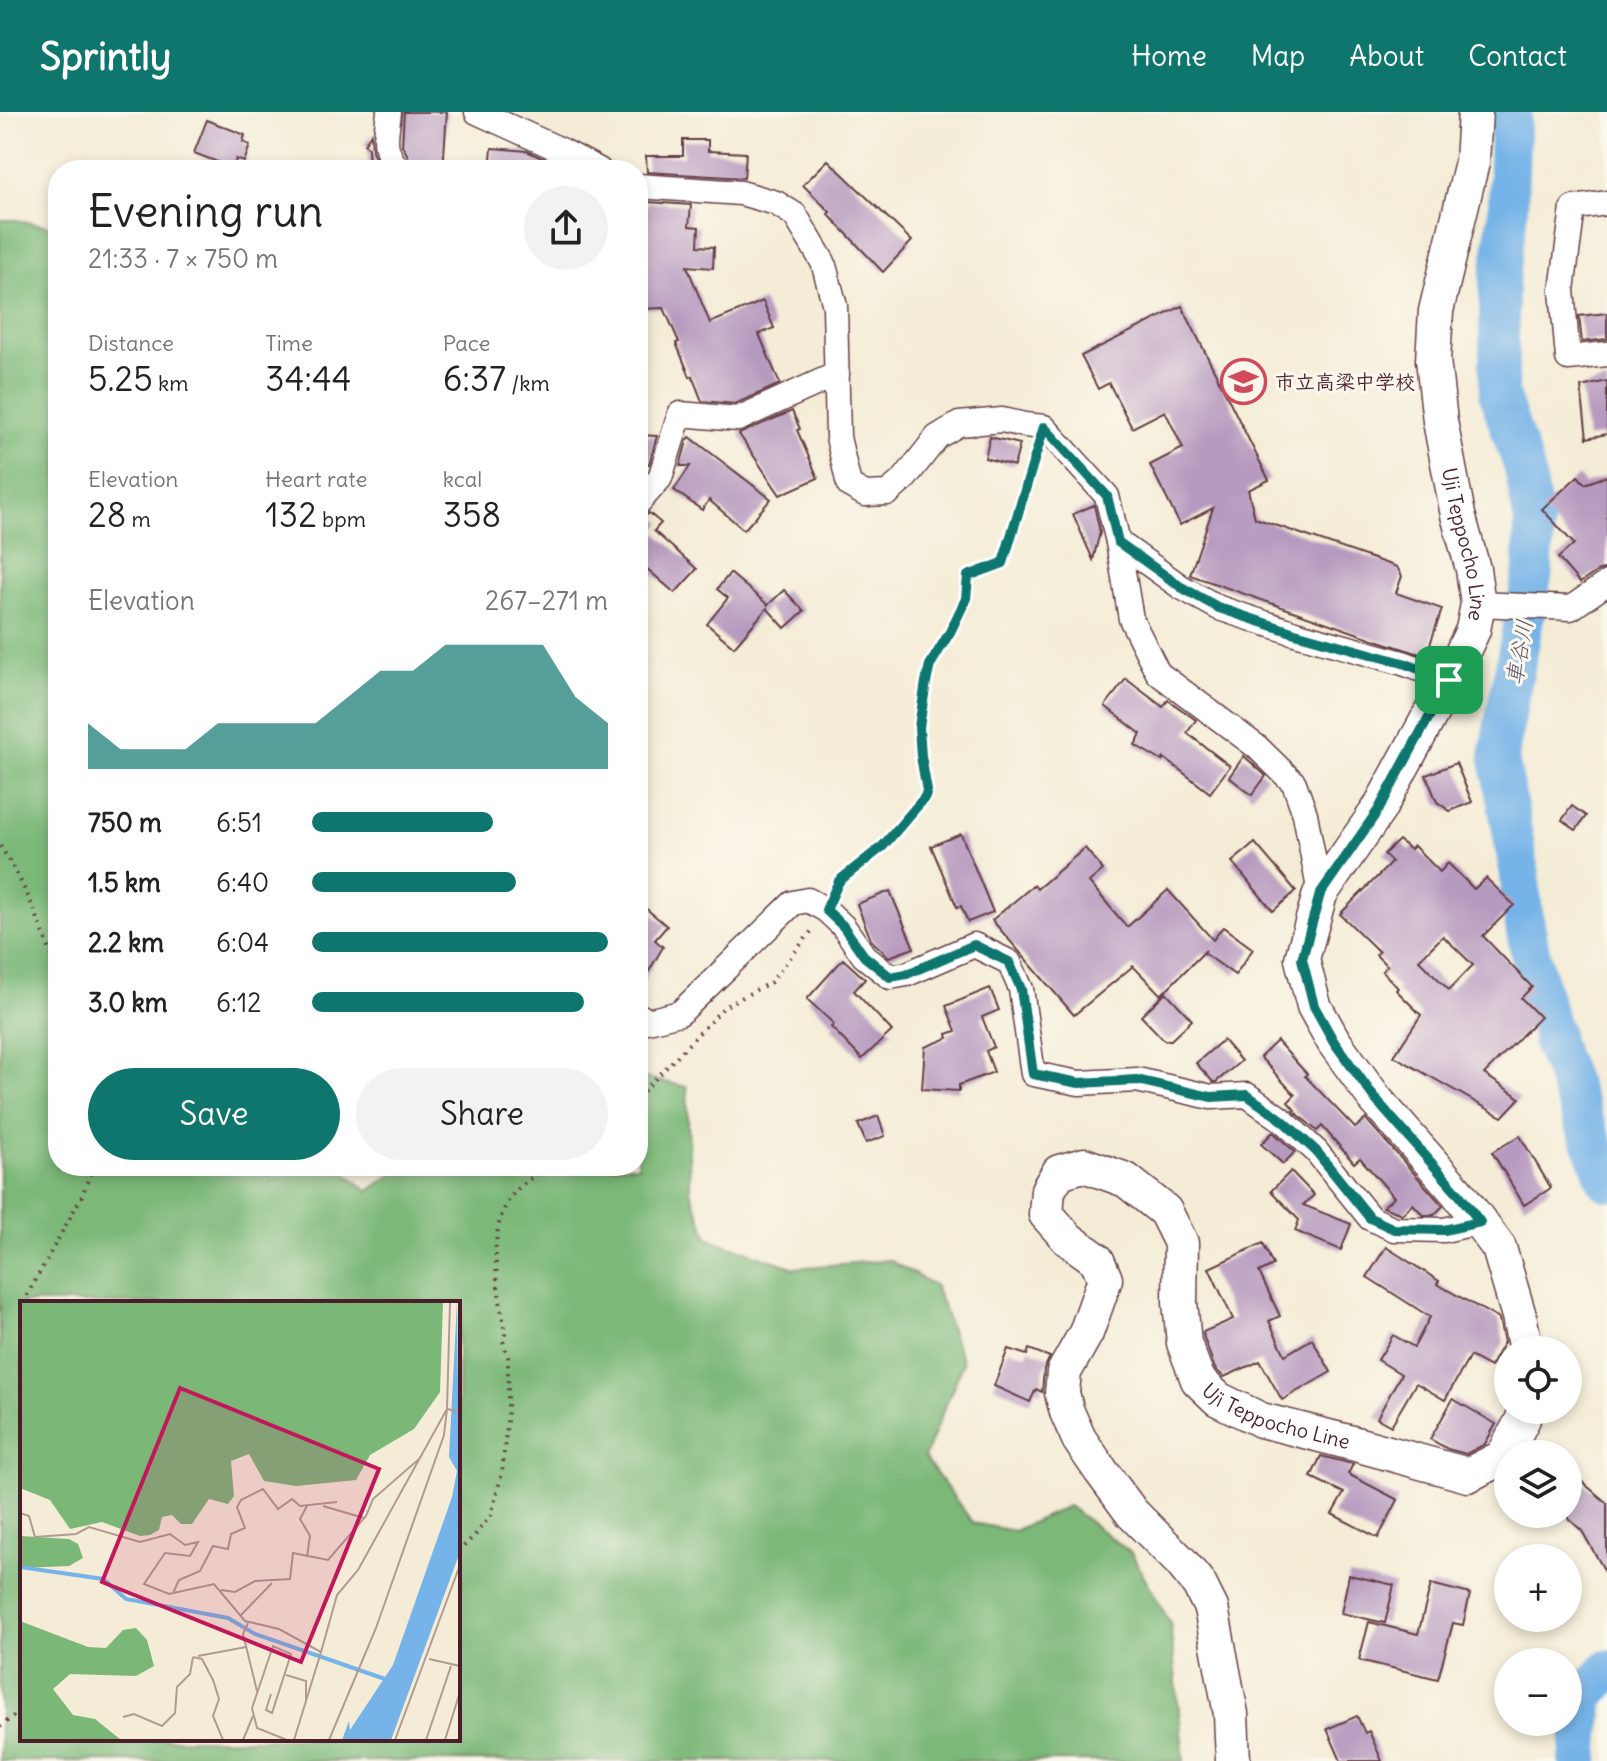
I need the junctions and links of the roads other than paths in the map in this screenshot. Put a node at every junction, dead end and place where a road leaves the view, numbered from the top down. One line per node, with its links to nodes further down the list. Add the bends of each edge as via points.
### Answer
1 (389, 112): 4 (street, via 386,147)
2 (477, 112): 5 (street)
3 (1475, 112): 13 (main road, Uji Teppocho Line, via 1472,162 1436,311 1433,360 1458,515)
4 (391, 160)
5 (580, 160)
6 (648, 187): 9 (street, via 741,193 795,215 823,262 835,306)
7 (1607, 203): 8 (street, via 1573,208 1562,290 1568,358)
8 (1607, 354)
9 (837, 374): 10 (street, via 738,419 680,414 660,478); 11 (street, via 838,437 849,485 865,494 888,493 937,437 959,424 1002,420 1044,427 1107,496)
10 (648, 492)
11 (1118, 542): 14 (street, via 1219,608); 15 (street, via 1131,619 1158,673 1257,747 1294,783)
12 (1607, 583): 13 (street, via 1571,608)
13 (1487, 604): 14 (main road, Uji Teppocho Line)
14 (1449, 680): 15 (main road, Uji Teppocho Line, via 1379,809)
15 (1320, 894): 17 (main road, Uji Teppocho Line, via 1302,959 1314,1006 1376,1100)
16 (648, 1021): 17 (street, via 680,1013 793,903 808,900 826,910 864,956 890,977 974,945 1009,962 1021,989 1033,1074 1079,1083 1137,1080 1211,1097 1247,1095 1316,1151 1370,1218 1394,1229 1444,1230)
17 (1480, 1222): 18 (main road, Uji Teppocho Line, via 1499,1248)
18 (1523, 1336)
19 (1520, 1424): 20 (main road, Uji Teppocho Line, via 1503,1457 1468,1475 1261,1420 1218,1399 1198,1380 1184,1343 1181,1243 1165,1211 1126,1180 1084,1165 1059,1172 1048,1190 1046,1214 1097,1260 1105,1279 1086,1333 1064,1372 1067,1412 1101,1471 1132,1513 1199,1584 1211,1608 1231,1714)
20 (1233, 1761)

